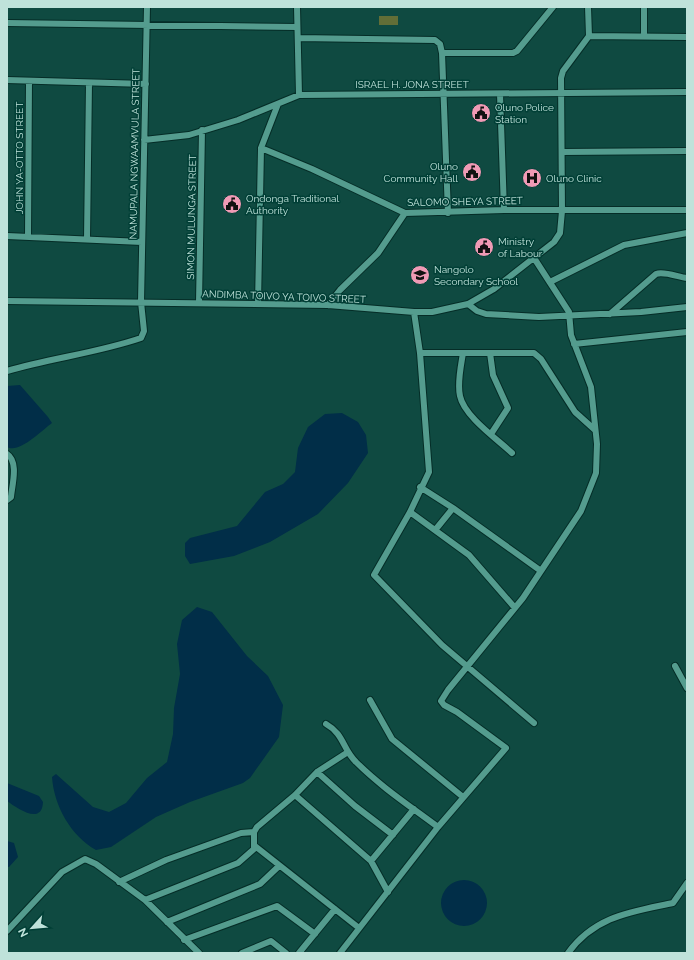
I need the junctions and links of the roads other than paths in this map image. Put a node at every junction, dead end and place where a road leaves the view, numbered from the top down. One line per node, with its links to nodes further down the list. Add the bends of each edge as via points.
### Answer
1 (147, 7): 7 (street, NAMUPALA NGWAAMVULA STREET)
2 (297, 7): 8 (street)
3 (553, 7): 13 (street, via 517,52)
4 (588, 7): 9 (street)
5 (644, 7): 10 (street)
6 (7, 23): 7 (street)
7 (146, 25): 8 (street); 17 (street, NAMUPALA NGWAAMVULA STREET)
8 (297, 27): 12 (street)
9 (589, 36): 10 (street); 19 (street, ANDIMBA TOIVO YA TOIVO STREET, via 563,72)
10 (644, 36): 11 (street)
11 (687, 37)
12 (298, 38): 13 (street, via 435,40 440,44); 22 (street)
13 (442, 53): 20 (street)
14 (7, 80): 15 (street)
15 (29, 81): 16 (street); 36 (street, JOHN YA-OTTO STREET)
16 (89, 83): 17 (street); 37 (street)
17 (146, 84): 25 (street, NAMUPALA NGWAAMVULA STREET)
18 (687, 92): 19 (street, ISRAEL H. JONA STREET)
19 (561, 93): 21 (street, ISRAEL H. JONA STREET); 28 (street, ANDIMBA TOIVO YA TOIVO STREET)
20 (445, 94): 21 (street, ISRAEL H. JONA STREET); 22 (street, ISRAEL H. JONA STREET); 32 (street)
21 (500, 94): 29 (street)
22 (299, 95): 23 (street, ISRAEL H. JONA STREET)
23 (278, 104): 24 (street, ISRAEL H. JONA STREET, via 238,120); 26 (street)
24 (202, 130): 25 (street, ISRAEL H. JONA STREET, via 174,138); 44 (street, SIMON MULUNGA STREET)
25 (144, 140): 38 (street, NAMUPALA NGWAAMVULA STREET)
26 (261, 148): 33 (street, SALOMO SHEYA STREET, via 312,169); 45 (street)
27 (687, 151): 28 (street)
28 (562, 152): 31 (street, ANDIMBA TOIVO YA TOIVO STREET)
29 (504, 210): 31 (street, SALOMO SHEYA STREET); 32 (street, SALOMO SHEYA STREET)
30 (687, 210): 31 (street, SALOMO SHEYA STREET)
31 (562, 211): 39 (street, ANDIMBA TOIVO YA TOIVO STREET, via 558,237)
32 (448, 212): 33 (street, SALOMO SHEYA STREET)
33 (405, 214): 47 (street, via 378,253)
34 (687, 233): 41 (street, via 624,245)
35 (7, 236): 36 (street)
36 (28, 236): 37 (street)
37 (86, 239): 38 (street)
38 (142, 242): 43 (street, NAMUPALA NGWAAMVULA STREET)
39 (534, 258): 41 (street); 46 (street, ANDIMBA TOIVO YA TOIVO STREET, via 494,289)
40 (687, 278): 50 (street, via 656,274)
41 (550, 282): 51 (street, via 567,307)
42 (7, 301): 43 (street, ANDIMBA TOIVO YA TOIVO STREET)
43 (141, 302): 44 (street, ANDIMBA TOIVO YA TOIVO STREET); 57 (street, NAMUPALA NGWAAMVULA STREET, via 144,331 141,338 117,346)
44 (199, 303): 45 (street, ANDIMBA TOIVO YA TOIVO STREET)
45 (258, 304): 47 (street, ANDIMBA TOIVO YA TOIVO STREET)
46 (468, 304): 49 (street, ANDIMBA TOIVO YA TOIVO STREET, via 432,312); 51 (street, via 486,314)
47 (328, 305): 49 (street, ANDIMBA TOIVO YA TOIVO STREET)
48 (687, 307): 50 (street)
49 (414, 312): 55 (street)
50 (610, 314): 51 (street)
51 (570, 317): 53 (street, via 570,331)
52 (687, 332): 53 (street)
53 (574, 344): 58 (street, via 591,387)
54 (490, 352): 56 (street); 58 (street, via 538,355 575,412); 59 (street, via 493,376 508,408)
55 (420, 353): 56 (street); 62 (street, via 429,467 427,477)
56 (463, 353): 59 (street, via 459,391 461,401 468,412)
57 (7, 371)
58 (595, 430): 67 (street, via 597,467 584,506)
59 (491, 434): 60 (street)
60 (512, 453)
61 (7, 454): 63 (street, via 11,457 14,467 11,497)
62 (420, 487): 64 (street); 65 (street)
63 (7, 500)
64 (453, 508): 66 (street); 67 (street)
65 (410, 512): 66 (street); 70 (street, via 374,576)
66 (436, 529): 68 (street, via 469,555)
67 (541, 571): 68 (street)
68 (515, 608): 70 (street)
69 (675, 666): 71 (street)
70 (466, 667): 73 (street); 78 (street, via 441,701 506,748)
71 (687, 688)
72 (370, 700): 78 (street, via 392,739)
73 (534, 723)
74 (326, 724): 75 (street, via 337,732)
75 (348, 752): 76 (street); 79 (street, via 381,784)
76 (317, 772): 77 (street); 82 (street)
77 (295, 794): 81 (street); 84 (street)
78 (463, 797): 80 (street)
79 (414, 809): 80 (street); 82 (street)
80 (438, 827): 88 (street)
81 (254, 832): 83 (street); 86 (street, via 241,832 166,860)
82 (393, 835): 84 (street)
83 (255, 846): 85 (street); 89 (street, via 238,863)
84 (371, 860): 88 (street)
85 (279, 866): 90 (street); 91 (street, via 260,884)
86 (120, 882): 89 (street); 93 (street, via 91,861 85,859 78,862 62,872)
87 (687, 883): 101 (street, via 673,903 623,914 593,927 576,941)
88 (388, 892): 92 (street)
89 (145, 900): 91 (street)
90 (335, 909): 92 (street); 94 (street)
91 (167, 922): 95 (street)
92 (359, 928): 100 (street)
93 (7, 931)
94 (315, 934): 95 (street, via 277,906); 99 (street)
95 (184, 940): 96 (street)
96 (200, 953)
97 (242, 953): 98 (street, via 271,941)
98 (286, 953)
99 (299, 953)
100 (340, 953)
101 (568, 953)

